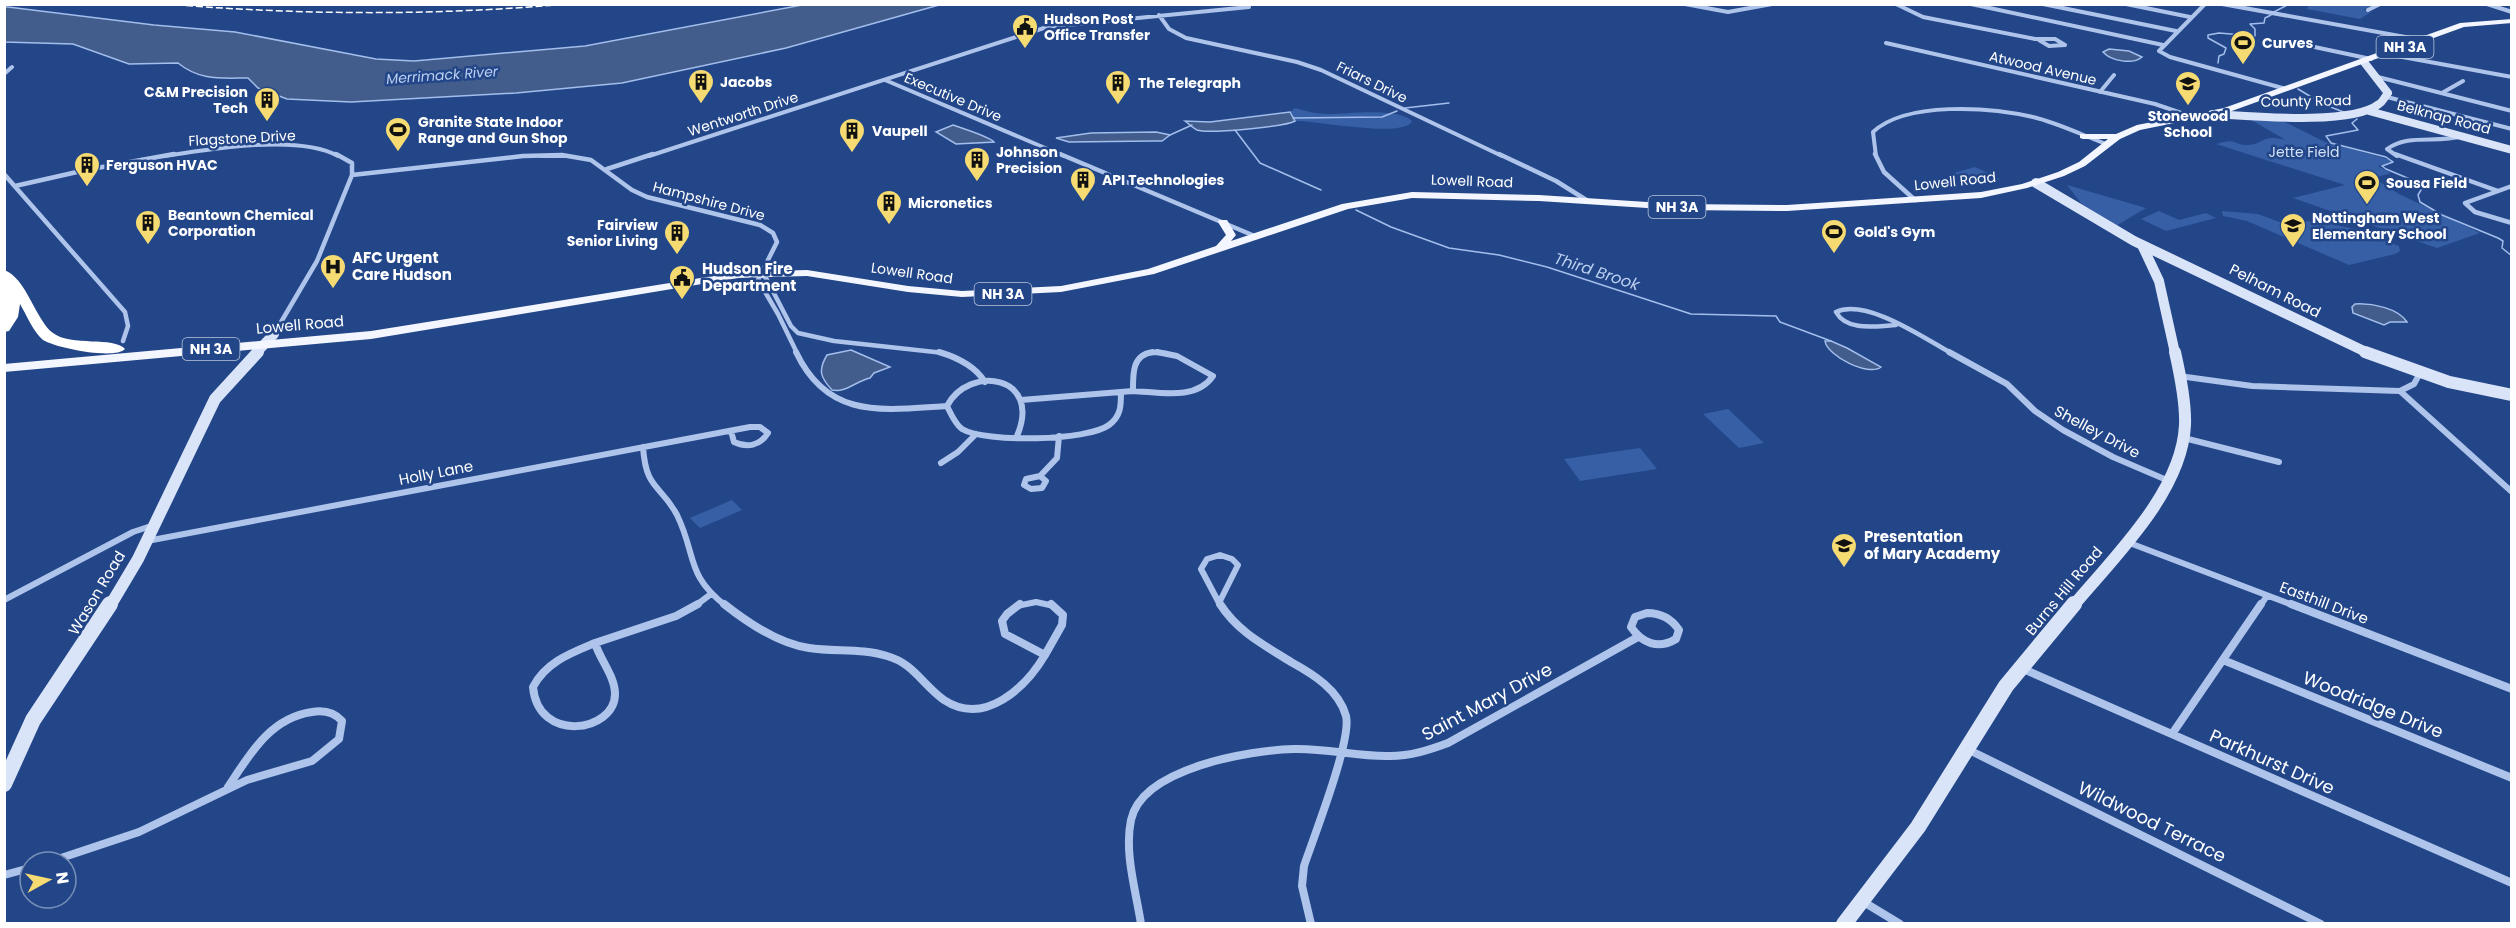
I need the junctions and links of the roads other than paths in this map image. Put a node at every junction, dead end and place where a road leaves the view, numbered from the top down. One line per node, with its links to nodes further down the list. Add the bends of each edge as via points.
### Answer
1 (384, 4): 2 (street)
2 (424, 4)
3 (1685, 4): 13 (street)
4 (1772, 4): 13 (street, via 1728,12)
5 (1896, 4): 21 (street, via 1921,19 1972,25)
6 (1971, 4): 25 (street)
7 (2043, 4): 20 (street)
8 (2126, 4): 18 (street)
9 (2205, 4): 18 (street)
10 (2222, 4): 22 (street)
11 (2380, 4): 15 (street)
12 (2487, 4): 16 (street)
13 (1693, 5)
14 (1249, 7): 17 (street, Executive Drive)
15 (2368, 10)
16 (2511, 12)
17 (1159, 15): 33 (street, Executive Drive, via 1047,27); 56 (street, Friars Drive, via 1169,29 1186,38 1321,70 1556,181)
18 (2190, 17): 20 (street)
19 (2511, 21): 22 (main road, Lowell Road / NH 3A, via 2463,25)
20 (2176, 31): 25 (street)
21 (2039, 40): 21 (street, via 2049,46 2065,45 2054,39)
22 (2423, 40): 26 (main road, Lowell Road / NH 3A)
23 (2291, 42): 27 (street)
24 (1886, 43): 36 (street, Atwood Avenue)
25 (2163, 45): 35 (street, via 2159,51 2170,57)
26 (2386, 54): 27 (main road, Lowell Road / NH 3A); 32 (street)
27 (2368, 61): 31 (street); 35 (main road, Lowell Road / NH 3A)
28 (12, 67): 29 (street)
29 (4, 74)
30 (2114, 75): 36 (street)
31 (2378, 77): 37 (street); 38 (street)
32 (2511, 77)
33 (885, 79): 49 (street, Wentworth Drive); 58 (street, Executive Drive)
34 (2463, 81): 37 (street)
35 (2286, 89): 41 (main road, Lowell Road / NH 3A)
36 (2100, 92): 42 (street, Atwood Avenue)
37 (2441, 93): 39 (street)
38 (2387, 97): 40 (street, County Road); 43 (street)
39 (2510, 110)
40 (2369, 111): 41 (street, County Road, via 2333,116); 45 (street, Belknap Road)
41 (2213, 114): 42 (main road, Lowell Road / NH 3A)
42 (2194, 118): 46 (main road, Lowell Road / NH 3A, via 2148,125)
43 (2511, 129)
44 (2083, 136): 46 (main road); 47 (street); 57 (street, via 2042,119 2010,113 1943,111 1896,116 1874,129 1873,136 1881,169)
45 (2462, 136): 48 (street, Belknap Road); 55 (street, via 2448,141 2401,142 2386,149)
46 (2117, 137): 47 (main road, Lowell Road / NH 3A)
47 (2106, 144): 52 (main road, Lowell Road / NH 3A, via 2073,168)
48 (2511, 150)
49 (607, 169): 51 (street, Hampshire Drive, via 583,157 543,154); 63 (street, Hampshire Drive, via 647,197 769,230 777,245)
50 (4, 174): 53 (street)
51 (352, 175): 53 (street, Flagstone Drive, via 352,163 336,153 308,147 259,147 145,158); 68 (street, via 313,267)
52 (2037, 183): 57 (main road, Lowell Road / NH 3A, via 1981,195); 61 (street, Pelham Road)
53 (15, 186): 70 (street, via 126,314 128,326)
54 (2511, 186): 55 (street)
55 (2498, 191): 59 (street, via 2465,204 2468,209)
56 (1567, 196): 57 (main road, Lowell Road / NH 3A, via 1678,207 1805,208); 60 (main road, Lowell Road / NH 3A, via 1398,196 1346,206)
57 (1912, 201)
58 (1223, 222): 60 (street, Executive Drive); 62 (main road, via 1231,235)
59 (2511, 223)
60 (1257, 237): 62 (main road, Lowell Road / NH 3A)
61 (2142, 245): 73 (street, Pelham Road, via 2371,354); 74 (street, Burns Hill Road, via 2159,280)
62 (1217, 251): 63 (main road, Lowell Road / NH 3A, via 1109,281 1005,294 942,293 824,275)
63 (760, 273): 67 (street, via 791,326); 68 (main road, Lowell Road / NH 3A, via 697,280 418,328); 69 (street, via 759,284)
64 (4, 275): 66 (highway, via 14,308); 70 (highway, via 47,336 73,346)
65 (1896, 325): 65 (street, Shelley Drive, via 1851,324 1840,320 1836,312 1842,308 1859,309); 91 (street, Shelley Drive, via 2007,384 2035,411 2063,430)
66 (4, 328)
67 (805, 336): 69 (street); 75 (street, via 941,352 965,363)
68 (270, 339): 70 (main road, Lowell Road / NH 3A); 72 (main road, Lowell Road / NH 3A); 93 (street, Wason Road, via 209,415)
69 (790, 339): 81 (street, via 810,378 857,406)
70 (120, 345): 71 (main road, Lowell Road / NH 3A)
71 (4, 359)
72 (4, 368)
73 (2420, 373): 77 (street, via 2414,384); 79 (street, Pelham Road)
74 (2178, 376): 77 (street, via 2243,386); 86 (street, Burns Hill Road, via 2185,412)
75 (984, 382): 80 (street, via 1009,386); 81 (street, via 953,394)
76 (1133, 391): 76 (street, via 1184,393 1199,389 1213,376 1170,353 1155,351 1145,353 1135,362 1131,374); 78 (street)
77 (2400, 391): 92 (street)
78 (1120, 392): 80 (street); 85 (street, via 1121,410 1106,427 1091,433)
79 (2511, 395)
80 (1021, 400): 84 (street)
81 (947, 406): 83 (street, via 962,429)
82 (731, 431): 82 (street, Holly Lane, via 755,427 768,433 760,443 742,446 734,442); 87 (street, Holly Lane)
83 (976, 434): 84 (street); 89 (street)
84 (1017, 436): 85 (street)
85 (1059, 436): 90 (street, via 1058,456)
86 (2184, 438): 88 (street); 91 (street, Burns Hill Road)
87 (643, 447): 94 (street, Holly Lane); 96 (street, via 650,482 676,512 694,571)
88 (2279, 462)
89 (941, 463)
90 (1040, 476)
91 (2169, 481): 95 (street, Burns Hill Road)
92 (2511, 492)
93 (154, 525): 94 (street, Wason Road); 98 (street, via 133,532)
94 (146, 541): 110 (street, Wason Road, via 92,635 33,720)
95 (2127, 542): 97 (street, Easthill Drive); 104 (street, Burns Hill Road)
96 (711, 594): 101 (street, via 675,616); 102 (street, via 789,644 869,652 897,659 920,673 942,698 959,706 981,707 1009,699 1023,687)
97 (2267, 596): 103 (street); 105 (street, Easthill Drive)
98 (4, 600)
99 (1219, 603): 99 (street, via 1238,565 1223,555 1212,556 1202,565); 108 (street, via 1244,633 1329,690 1341,707 1347,726)
100 (1638, 637): 100 (street, via 1651,644 1666,644 1676,639 1678,630 1664,616 1641,614 1631,627); 108 (street, Saint Mary Drive, via 1430,752 1397,757)
101 (595, 642): 101 (street, via 549,668 536,680 533,692 554,723 572,727 589,723 615,703 616,691 599,662)
102 (1045, 655): 102 (street, via 1062,625 1059,609 1040,602 1012,609 1002,621 1005,634)
103 (2223, 660): 106 (street); 109 (street, Woodridge Drive)
104 (2020, 668): 106 (street, Parkhurst Drive); 107 (street, Burns Hill Road)
105 (2511, 689)
106 (2172, 734): 113 (street, Parkhurst Drive)
107 (1968, 750): 114 (street, Burns Hill Road, via 1918,827); 119 (street, Wildwood Terrace)
108 (1341, 754): 115 (street, Saint Mary Drive, via 1304,749 1260,753 1186,772 1152,788 1142,797 1131,820); 116 (street, via 1304,866 1302,886)
109 (2511, 778)
110 (4, 784)
111 (228, 788): 111 (street, via 319,757 339,739 342,722 337,715 321,711 300,714 278,724 261,738); 112 (street, via 139,832)
112 (78, 852)
113 (2511, 883)
114 (1862, 901): 117 (street, Burns Hill Road); 118 (street)
115 (1141, 924)
116 (1311, 924)
117 (1844, 924)
118 (1900, 924)
119 (2321, 924)

